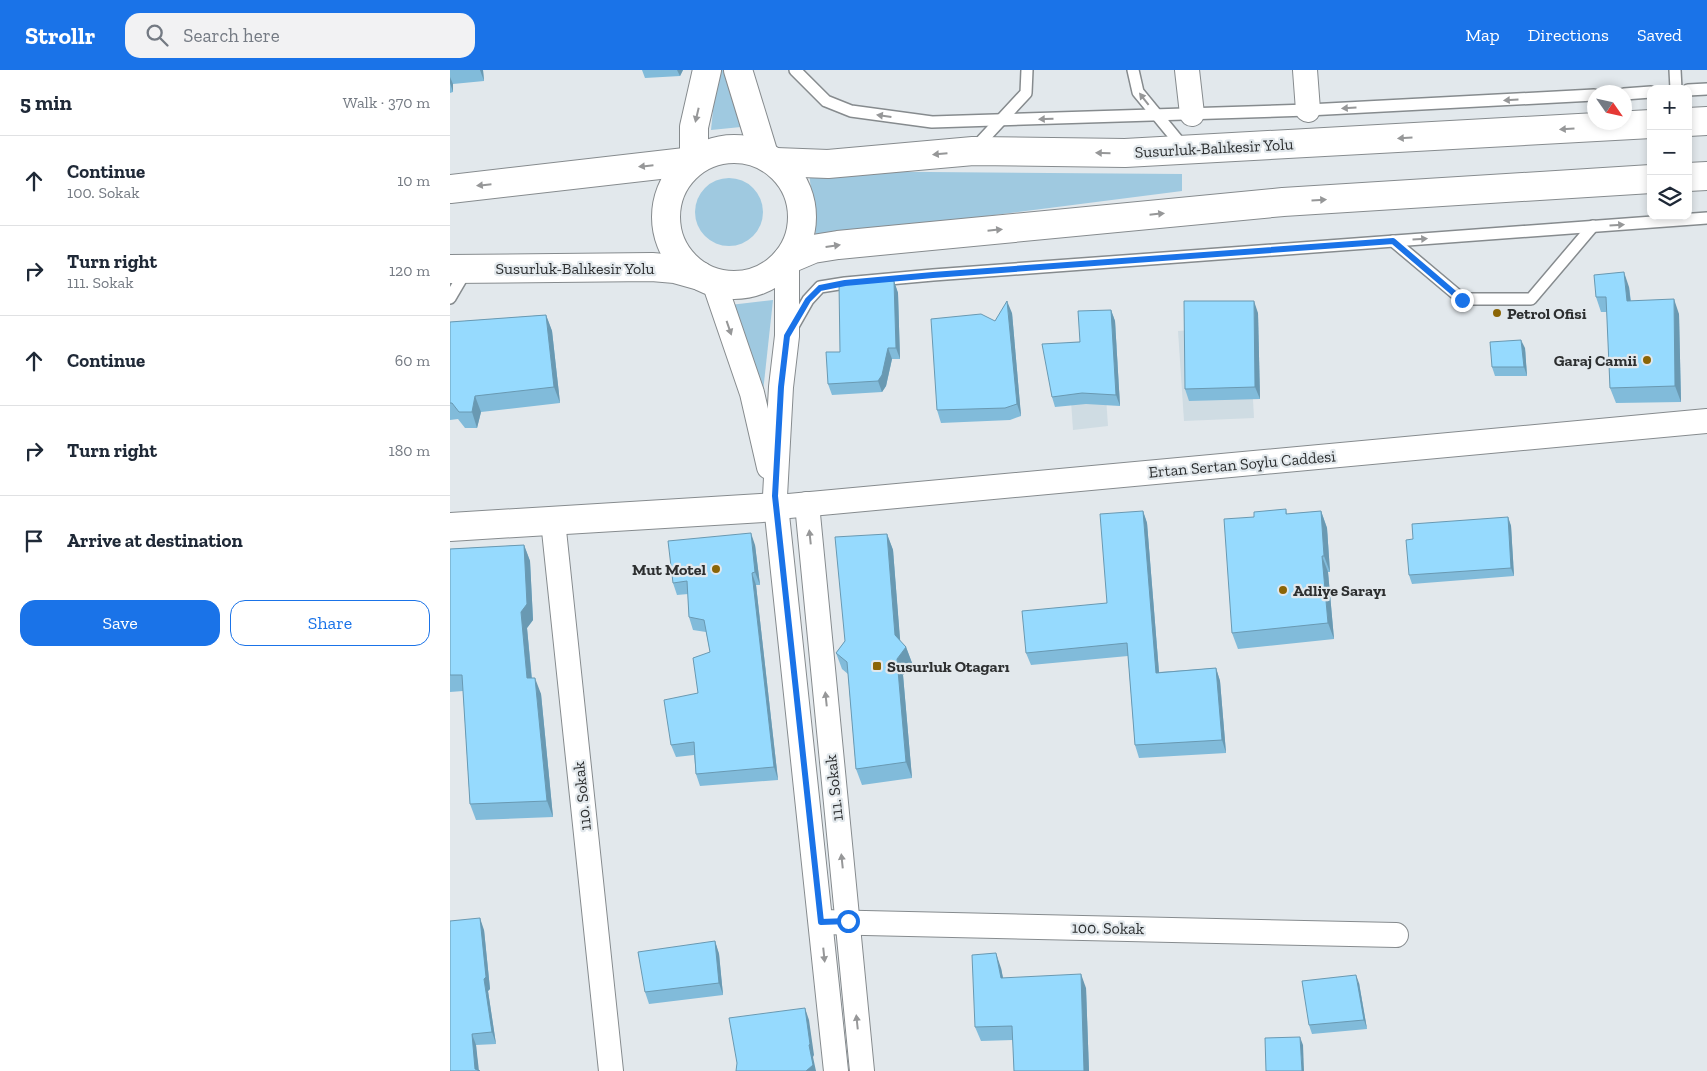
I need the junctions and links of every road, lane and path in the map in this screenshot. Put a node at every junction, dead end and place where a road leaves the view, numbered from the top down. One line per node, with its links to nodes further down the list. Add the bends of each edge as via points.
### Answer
1 (707, 70): 25 (main road, one-way to 25, via 694,127)
2 (738, 70): 24 (main road)
3 (795, 70): 18 (lane, one-way to 3, via 932,122 851,111 826,101)
4 (1027, 70): 18 (lane, via 1026,93)
5 (1133, 70): 17 (lane, one-way to 5, via 1138,92)
6 (1187, 70): 16 (street)
7 (1304, 70): 15 (street)
8 (1675, 70): 9 (lane)
9 (1676, 85)
10 (1707, 89): 11 (lane)
11 (1692, 90)
12 (1647, 92): 13 (lane)
13 (1632, 93)
14 (1587, 95): 15 (lane, one-way to 15)
15 (1308, 110): 16 (lane)
16 (1192, 114): 17 (lane)
17 (1157, 115): 18 (lane, one-way to 18); 22 (lane)
18 (1001, 120): 23 (lane)
19 (1707, 121): 20 (main road)
20 (1692, 122)
21 (1647, 124): 22 (main road, Susurluk-Balıkesir Yolu, one-way to 22)
22 (1185, 150): 23 (main road, Susurluk-Balıkesir Yolu, one-way to 23, via 1125,153)
23 (973, 151): 24 (main road, Susurluk-Balıkesir Yolu, one-way to 24, via 828,164)
24 (770, 159): 25 (main road, Susurluk-Balıkesir Yolu, via 747,149 729,148 710,152); 33 (main road, Susurluk-Balıkesir Yolu, via 790,177 799,194 803,214 801,234)
25 (694, 161): 29 (main road, Susurluk-Balıkesir Yolu, one-way to 29); 35 (main road, Susurluk-Balıkesir Yolu, via 674,184 667,206 666,228 674,249 687,267)
26 (1707, 176): 27 (main road)
27 (1692, 177)
28 (1647, 179): 33 (main road, Susurluk-Balıkesir Yolu, one-way to 28, via 813,249 838,246 1283,202)
29 (450, 189)
30 (1707, 218): 31 (lane, one-way to 30)
31 (1593, 226): 32 (lane, one-way to 31); 32 (lane, via 1531,299 1462,300)
32 (1393, 241): 37 (lane, via 845,283 820,288 808,300)
33 (787, 260): 35 (main road, Susurluk-Balıkesir Yolu, via 772,274 754,282 733,285); 37 (street)
34 (459, 269): 35 (main road, Susurluk-Balıkesir Yolu, via 652,267 675,269); 36 (lane)
35 (707, 279): 39 (street, one-way to 39, via 752,393)
36 (450, 298)
37 (787, 336): 39 (street, via 781,387)
38 (1707, 421): 40 (street, Ertan Sertan Soylu Caddesi)
39 (776, 501): 40 (street, Ertan Sertan Soylu Caddesi); 41 (main road); 44 (street, 111. Sokak)
40 (806, 504): 43 (street, 111. Sokak, one-way to 40)
41 (553, 520): 42 (main road); 46 (street, 110. Sokak)
42 (450, 527)
43 (848, 921): 44 (street, 100. Sokak); 45 (street, 100. Sokak); 48 (street, 111. Sokak, one-way to 43)
44 (821, 922): 47 (street, 111. Sokak, one-way to 47)
45 (1396, 935)
46 (611, 1071)
47 (836, 1071)
48 (862, 1071)

